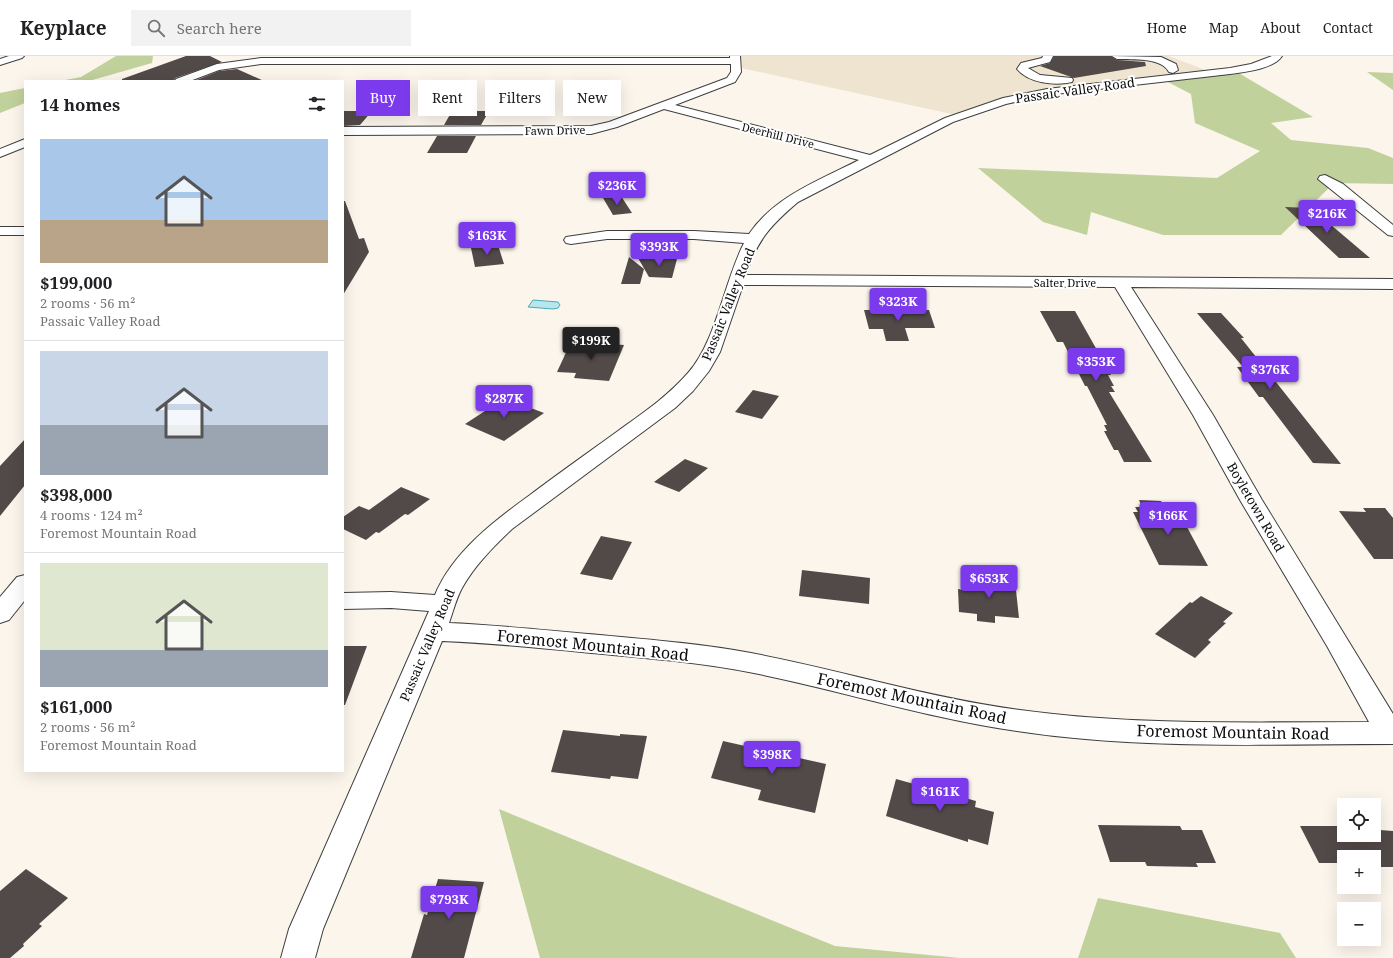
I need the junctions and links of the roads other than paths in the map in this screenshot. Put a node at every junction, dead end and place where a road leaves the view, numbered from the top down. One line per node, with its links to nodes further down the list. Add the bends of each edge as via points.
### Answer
1 (19, 56): 6 (street)
2 (1048, 56): 8 (street, via 1046,60 1025,65 1022,69 1028,75 1049,79 1082,79)
3 (1117, 56): 7 (street, via 1161,60 1172,66)
4 (1277, 56): 9 (street, Passaic Valley Road, via 1271,61 1253,67)
5 (736, 58): 10 (street, via 261,61 217,67); 12 (street, Fawn Drive, via 736,76 731,80)
6 (0, 62)
7 (1173, 70): 8 (street); 9 (street)
8 (1125, 74): 11 (street)
9 (1188, 76): 11 (street, Passaic Valley Road)
10 (183, 80)
11 (1140, 81): 16 (street, Passaic Valley Road, via 1048,92 1003,101 949,120)
12 (664, 106): 13 (street, Fawn Drive, via 613,125 583,131); 16 (street, Deerhill Drive)
13 (344, 131)
14 (24, 143): 15 (street)
15 (0, 153)
16 (869, 159): 21 (street, Passaic Valley Road, via 793,199 777,212)
17 (1325, 179): 20 (street)
18 (0, 231): 19 (street)
19 (24, 231)
20 (1393, 232)
21 (754, 239): 22 (street, via 694,235 607,235); 23 (street, Passaic Valley Road)
22 (571, 240)
23 (737, 280): 24 (street, Salter Drive); 28 (street, Passaic Valley Road, via 712,349 703,367 688,386 668,404 504,524 468,560)
24 (1120, 282): 25 (street, Salter Drive); 31 (street, Boyletown Road, via 1203,414 1251,500)
25 (1393, 284)
26 (24, 584): 29 (street)
27 (344, 601): 28 (street, via 391,600)
28 (443, 604): 30 (street, Passaic Valley Road)
29 (8, 607)
30 (433, 632): 31 (street, Foremost Mountain Road, via 480,633 660,649 728,659 919,702 1017,721 1081,729); 32 (street, Passaic Valley Road, via 306,929)
31 (1391, 733)
32 (298, 958)

